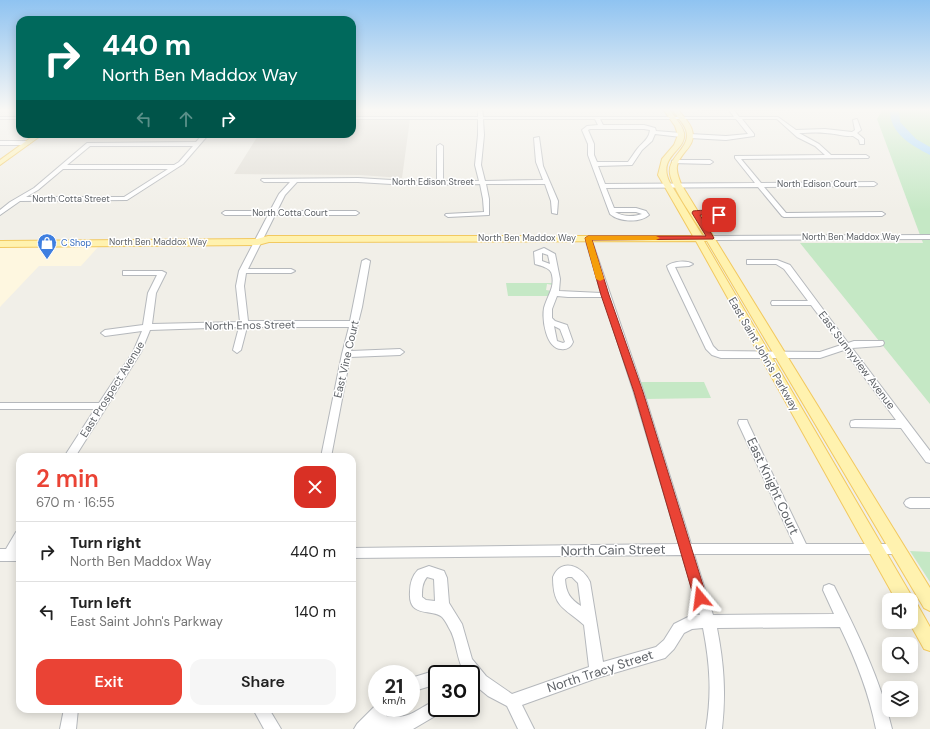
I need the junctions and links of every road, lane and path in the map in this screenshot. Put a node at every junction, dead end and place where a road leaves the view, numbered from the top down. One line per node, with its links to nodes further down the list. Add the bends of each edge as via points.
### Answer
1 (27, 143): 15 (main road)
2 (481, 143): 21 (street, via 478,165)
3 (538, 143): 22 (street, via 539,163)
4 (591, 143): 16 (street)
5 (647, 143): 16 (street, via 631,163)
6 (678, 143): 27 (main road, East Saint John's Parkway, via 664,162 662,175)
7 (688, 143): 13 (main road)
8 (813, 143): 11 (street)
9 (197, 144): 17 (street, via 89,144); 18 (street)
10 (440, 146): 23 (street)
11 (830, 157): 12 (street); 25 (street, via 737,157)
12 (866, 157)
13 (674, 162): 14 (street); 24 (main road, East Saint John's Parkway, via 672,173)
14 (710, 162)
15 (0, 163)
16 (594, 164): 28 (street)
17 (62, 167): 18 (street); 29 (street, via 36,189)
18 (175, 167): 29 (street, North Cotta Street, via 125,199)
19 (264, 180): 20 (street)
20 (295, 180): 23 (street, North Edison Street); 33 (street, via 282,194)
21 (481, 182): 22 (street, North Edison Street); 23 (street, North Edison Street); 38 (street, via 488,214)
22 (546, 182): 35 (street, via 555,205)
23 (440, 183)
24 (677, 184): 25 (street); 27 (street); 36 (main road, East Saint John's Parkway)
25 (759, 184): 26 (street, North Edison Court); 39 (street, via 784,215)
26 (874, 184)
27 (667, 185): 28 (street); 43 (main road, East Saint John's Parkway)
28 (602, 186): 30 (street)
29 (18, 199): 31 (street)
30 (612, 210)
31 (0, 213)
32 (225, 213): 33 (street, North Cotta Court)
33 (272, 213): 34 (street, North Cotta Court); 44 (street)
34 (356, 213)
35 (555, 213)
36 (695, 213): 37 (street); 43 (main road, East Saint John's Parkway)
37 (714, 213)
38 (448, 214)
39 (882, 214)
40 (930, 237): 43 (street, North Ben Maddox Way)
41 (0, 238): 44 (main road, North Ben Maddox Way)
42 (588, 238): 43 (main road, North Ben Maddox Way); 44 (main road, North Ben Maddox Way); 54 (street)
43 (705, 238): 67 (main road, East Saint John's Parkway, via 701,244); 68 (main road, East Saint John's Parkway)
44 (262, 239): 45 (main road, North Ben Maddox Way); 49 (street)
45 (0, 244)
46 (366, 261): 59 (street, East Vine Court, via 360,301)
47 (750, 262): 56 (street, East Sunnyview Avenue, via 782,263)
48 (689, 264): 67 (street, via 671,266 708,347 721,355)
49 (243, 271): 50 (street); 58 (street, via 240,286)
50 (291, 271)
51 (555, 272): 53 (street)
52 (126, 273): 60 (street, East Prospect Avenue, via 162,273 152,293)
53 (555, 291): 54 (street, via 568,295); 57 (street, via 548,306)
54 (605, 293): 81 (street)
55 (775, 303): 56 (street)
56 (814, 303): 63 (street, East Sunnyview Avenue)
57 (548, 318)
58 (244, 324): 59 (street, North Enos Street); 60 (street, North Enos Street); 64 (street)
59 (353, 324): 66 (street, East Vine Court)
60 (147, 327): 61 (street, North Enos Street); 70 (street, East Prospect Avenue, via 137,352)
61 (105, 333)
62 (880, 343): 63 (street, via 854,344)
63 (846, 347): 68 (street, via 820,355); 73 (street, East Sunnyview Avenue)
64 (237, 350)
65 (400, 352): 66 (street)
66 (346, 354): 75 (street, East Vine Court)
67 (765, 355): 68 (street); 83 (main road, East Saint John's Parkway)
68 (781, 356): 80 (main road, East Saint John's Parkway)
69 (0, 406): 70 (street)
70 (102, 406): 74 (street, East Prospect Avenue)
71 (743, 423): 82 (street, East Knight Court)
72 (855, 424): 73 (street)
73 (904, 424): 76 (street, East Sunnyview Avenue)
74 (72, 453)
75 (327, 453)
76 (930, 459)
77 (910, 503): 78 (street)
78 (930, 503)
79 (16, 544): 85 (street)
80 (898, 549): 83 (street, North Cain Street); 88 (main road, East Saint John's Parkway)
81 (686, 550): 82 (street, North Cain Street); 84 (street, North Cain Street); 91 (street)
82 (803, 550): 83 (street, North Cain Street)
83 (876, 550): 87 (main road, East Saint John's Parkway)
84 (356, 553)
85 (10, 555)
86 (829, 590): 90 (street)
87 (901, 593)
88 (930, 603)
89 (448, 614): 96 (street, via 457,629 467,664 474,674 481,682)
90 (844, 620): 91 (street, North Tracy Street); 106 (street, via 873,683)
91 (708, 621): 95 (street, North Tracy Street, via 682,625 675,631 667,648 660,652); 105 (street, via 717,666 719,695)
92 (590, 622): 95 (street)
93 (918, 622): 94 (main road)
94 (930, 643)
95 (597, 671): 96 (street, North Tracy Street)
96 (512, 701): 104 (street)
97 (428, 712): 101 (street, via 409,723)
98 (70, 713): 102 (street)
99 (263, 713): 103 (street)
100 (374, 717): 101 (street)
101 (366, 726)
102 (68, 729)
103 (273, 729)
104 (526, 729)
105 (714, 729)
106 (884, 729)

